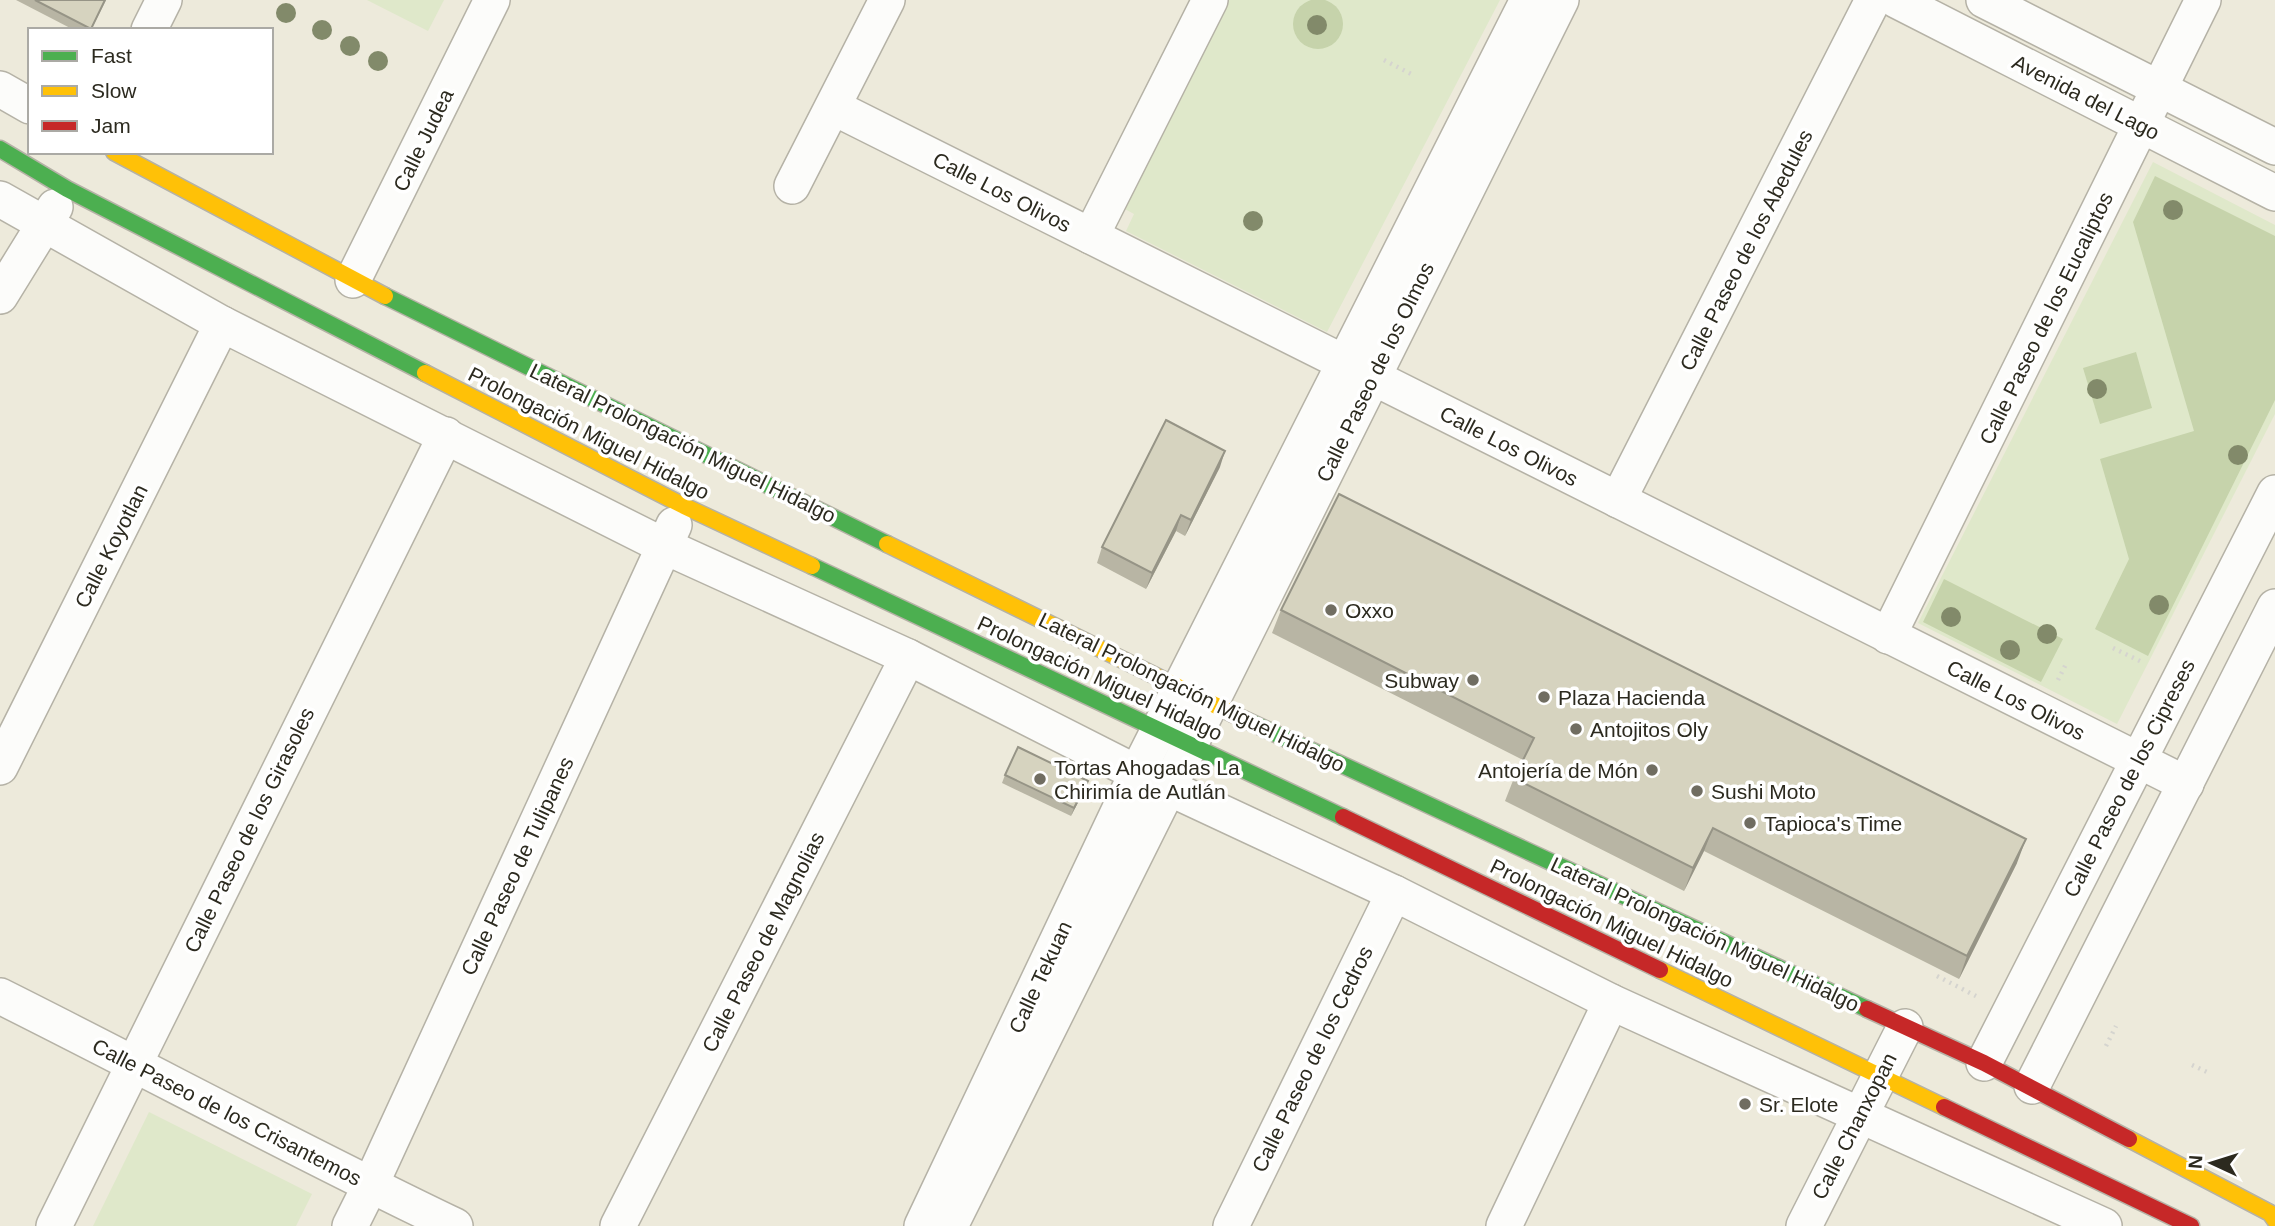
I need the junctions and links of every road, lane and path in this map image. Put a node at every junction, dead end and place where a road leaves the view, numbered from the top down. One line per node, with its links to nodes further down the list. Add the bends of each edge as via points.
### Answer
1 (164, 0): 11 (street)
2 (492, 0): 28 (street, Calle Judea)
3 (887, 0): 17 (street)
4 (1210, 0): 27 (street)
5 (1528, 0): 31 (street, Calle Paseo de los Olmos)
6 (1561, 0): 31 (street, Calle Paseo de los Olmos)
7 (1873, 0): 34 (street, Calle Paseo de los Abedules)
8 (1896, 0): 18 (street, Avenida del Lago)
9 (1984, 0): 15 (street, Avenida del Lago)
10 (2203, 0): 15 (street, Calle Paseo de los Eucaliptos)
11 (150, 28)
12 (1384, 60): 13 (path)
13 (1413, 75)
14 (0, 89): 16 (street)
15 (2160, 89): 18 (street, Calle Paseo de los Eucaliptos); 19 (street, Avenida del Lago)
16 (28, 105)
17 (833, 107): 22 (street); 27 (street, Calle Los Olivos)
18 (2142, 125): 24 (street, Avenida del Lago); 38 (street, Calle Paseo de los Eucaliptos)
19 (2275, 147)
20 (0, 149): 23 (main road, Prolongación Miguel Hidalgo)
21 (118, 154): 28 (main road, Lateral Prolongación Miguel Hidalgo)
22 (792, 187)
23 (67, 188): 26 (street); 35 (main road, Prolongación Miguel Hidalgo)
24 (2275, 194)
25 (0, 199): 26 (street)
26 (44, 225): 29 (street); 30 (street)
27 (1091, 236): 31 (street, Calle Los Olivos)
28 (353, 280): 44 (main road, Lateral Prolongación Miguel Hidalgo)
29 (0, 296)
30 (222, 324): 32 (street); 47 (street, Calle Koyotlan)
31 (1359, 370): 34 (street, Calle Los Olivos); 44 (street, Calle Paseo de los Olmos)
32 (446, 435): 36 (street); 58 (street, Calle Paseo de los Girasoles)
33 (2275, 492): 46 (street, Calle Paseo de los Cipreses)
34 (1618, 500): 38 (street, Calle Los Olivos)
35 (684, 506): 36 (street, Calle Paseo de Tulipanes); 45 (main road, Prolongación Miguel Hidalgo)
36 (664, 545): 40 (street); 65 (street, Calle Paseo de Tulipanes)
37 (2275, 607): 49 (street)
38 (1888, 636): 46 (street, Calle Los Olivos)
39 (2113, 648): 42 (path)
40 (908, 657): 48 (street); 71 (street, Calle Paseo de Magnolias)
41 (2067, 662): 43 (path)
42 (2144, 663)
43 (2055, 687)
44 (1195, 695): 45 (street, Calle Paseo de los Olmos); 56 (main road, Lateral Prolongación Miguel Hidalgo)
45 (1175, 737): 48 (street, Calle Tekuan); 62 (main road, Prolongación Miguel Hidalgo)
46 (2138, 761): 49 (street, Calle Los Olivos); 59 (street, Calle Paseo de los Cipreses)
47 (0, 767)
48 (1153, 780): 50 (street); 72 (street, Calle Tekuan); 73 (street, Calle Tekuan)
49 (2186, 785): 63 (street)
50 (1394, 893): 54 (street); 74 (street, Calle Paseo de los Cedros)
51 (1937, 976): 53 (path)
52 (0, 996): 58 (street, Calle Paseo de los Crisantemos)
53 (1979, 997)
54 (1611, 1002): 64 (street); 75 (street)
55 (2116, 1026): 57 (path)
56 (1905, 1027): 59 (main road, Lateral Prolongación Miguel Hidalgo); 62 (street, Calle Chanxopan)
57 (2106, 1046)
58 (134, 1062): 65 (street, Calle Paseo de los Crisantemos); 68 (street, Calle Paseo de los Girasoles)
59 (1984, 1063): 63 (main road, Lateral Prolongación Miguel Hidalgo)
60 (2192, 1065): 61 (path)
61 (2207, 1072)
62 (1880, 1074): 64 (street, Calle Chanxopan); 77 (main road, Prolongación Miguel Hidalgo)
63 (2032, 1086): 66 (main road, Lateral Prolongación Miguel Hidalgo)
64 (1858, 1115): 67 (street); 76 (street, Calle Chanxopan)
65 (370, 1186): 69 (street, Calle Paseo de Tulipanes); 70 (street, Calle Paseo de los Crisantemos)
66 (2271, 1216)
67 (2093, 1224)
68 (54, 1226)
69 (350, 1226)
70 (455, 1226)
71 (618, 1226)
72 (922, 1226)
73 (950, 1226)
74 (1231, 1226)
75 (1504, 1226)
76 (1804, 1226)
77 (2191, 1226)

